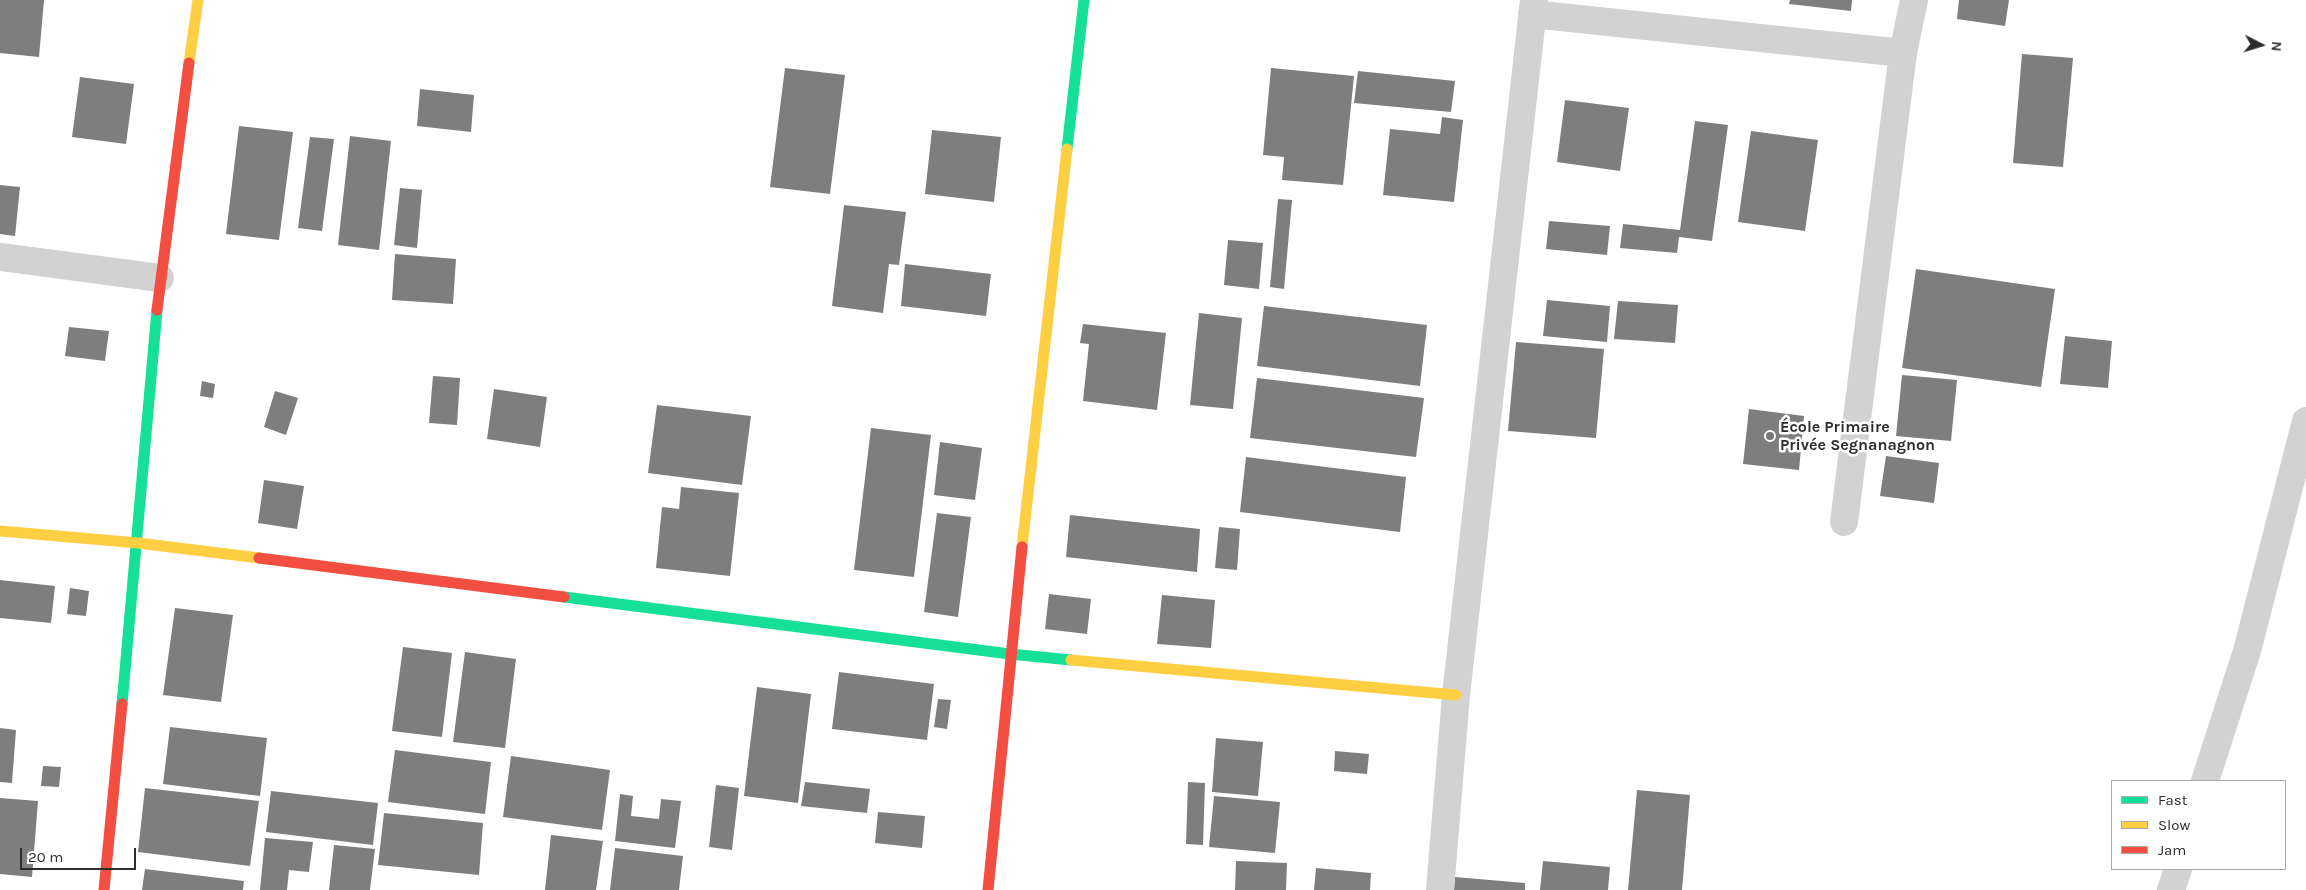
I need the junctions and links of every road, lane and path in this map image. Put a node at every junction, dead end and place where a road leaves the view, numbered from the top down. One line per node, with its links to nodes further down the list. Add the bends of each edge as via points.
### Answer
1 (198, 0): 7 (street)
2 (1084, 0): 12 (street)
3 (1914, 0): 5 (street)
4 (1533, 7): 5 (street); 13 (street)
5 (1903, 53): 9 (street)
6 (0, 257): 7 (street)
7 (160, 278): 11 (street)
8 (2306, 421): 14 (street, via 2247,651)
9 (1844, 522)
10 (0, 530): 11 (street)
11 (138, 543): 12 (street); 16 (street)
12 (1010, 654): 13 (street); 17 (street)
13 (1456, 695): 18 (street)
14 (2206, 780)
15 (2178, 870): 19 (street)
16 (104, 890)
17 (988, 890)
18 (1440, 890)
19 (2171, 890)

